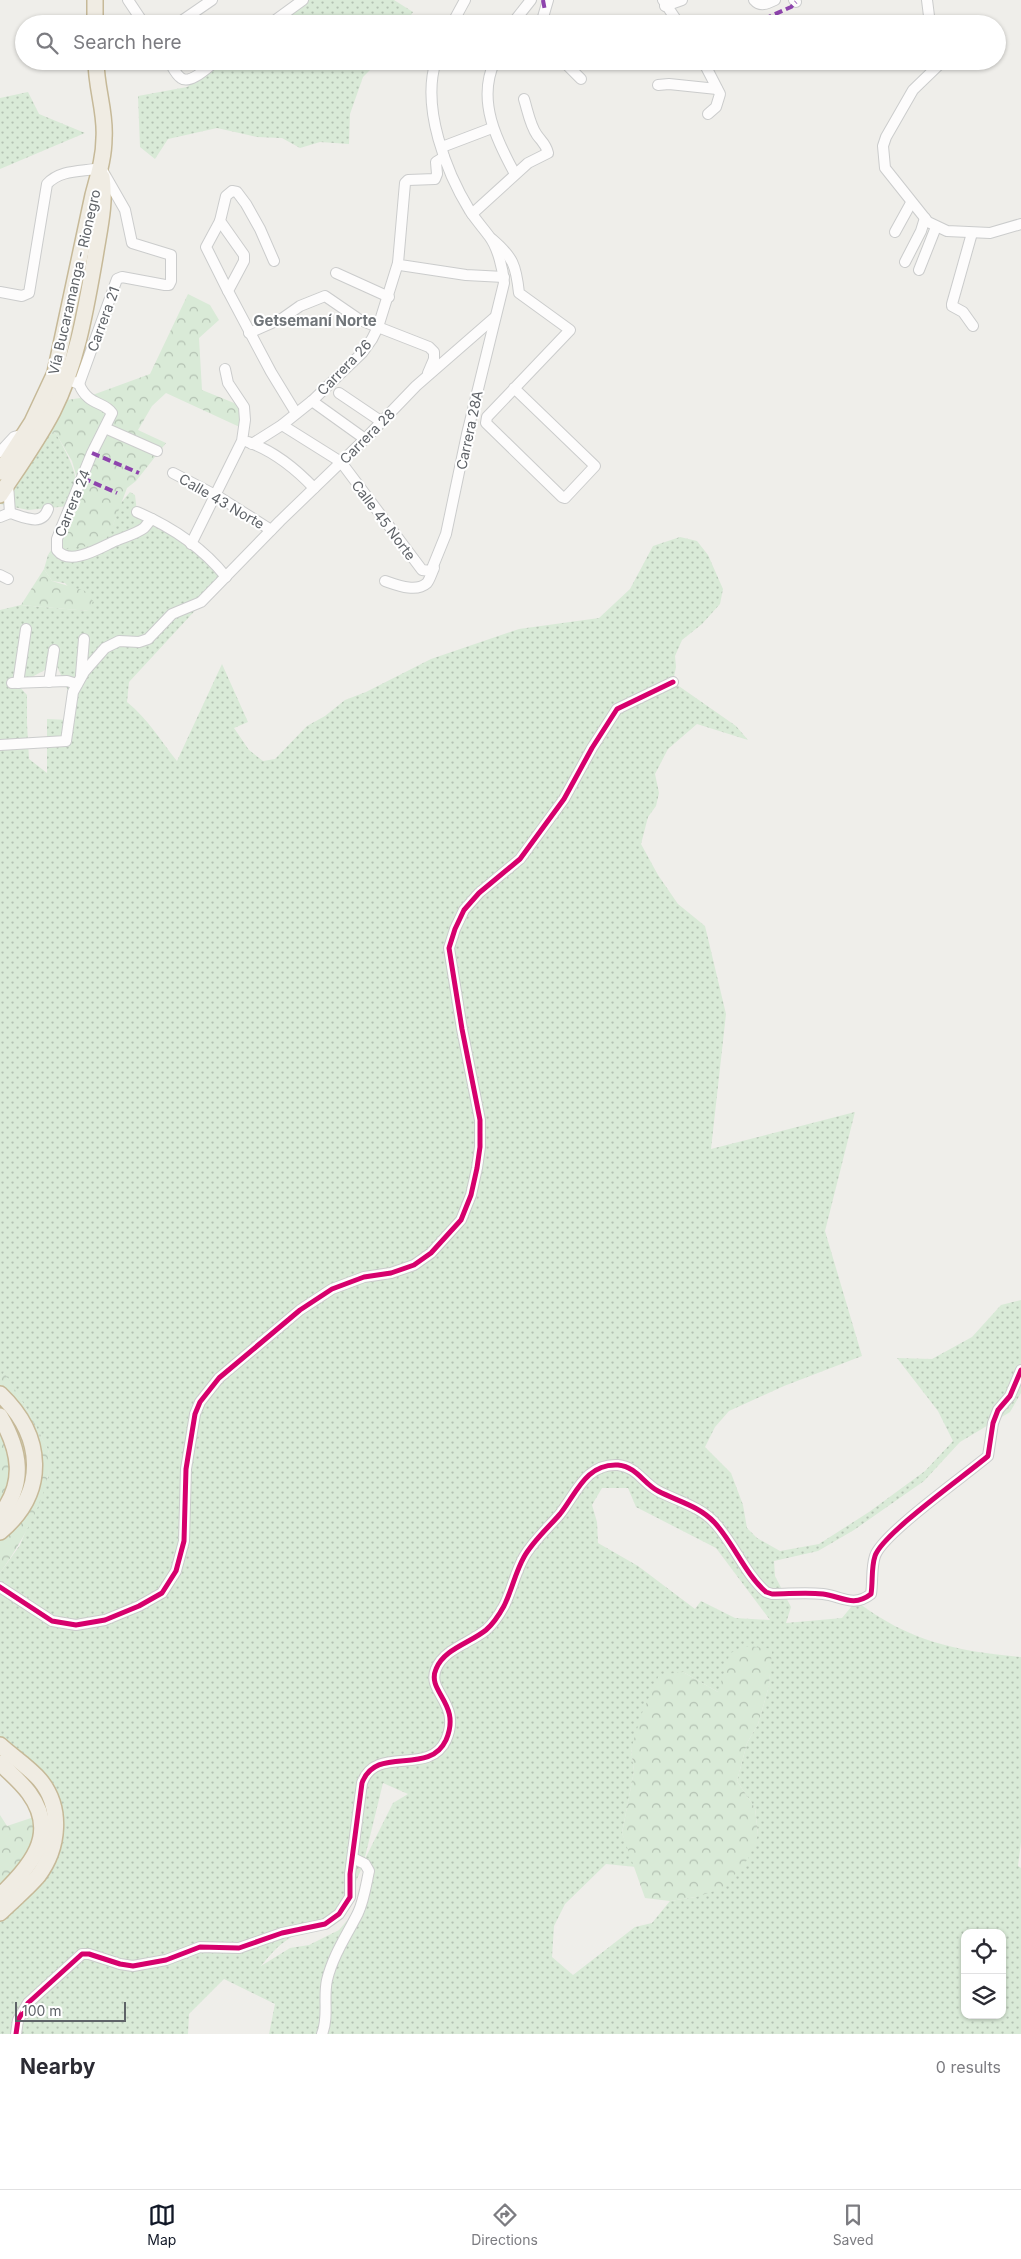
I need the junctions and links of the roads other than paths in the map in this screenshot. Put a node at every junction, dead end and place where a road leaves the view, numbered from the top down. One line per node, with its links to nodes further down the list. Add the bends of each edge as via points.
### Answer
1 (95, 0): 13 (highway)
2 (128, 0): 14 (street)
3 (212, 0): 15 (street)
4 (303, 0): 16 (street)
5 (465, 0): 17 (street)
6 (530, 0): 18 (street)
7 (548, 0): 19 (street)
8 (682, 0): 12 (street)
9 (754, 0): 10 (street, via 759,4)
10 (775, 0)
11 (927, 0): 21 (street)
12 (664, 3): 20 (street)
13 (95, 15)
14 (138, 15)
15 (190, 15)
16 (282, 15)
17 (457, 15)
18 (519, 15)
19 (544, 15)
20 (673, 15)
21 (929, 15)
22 (96, 70): 37 (highway, Vía Bucaramanga - Rionegro, via 105,137)
23 (175, 70): 24 (street, via 184,80)
24 (203, 70)
25 (434, 70): 36 (street, via 431,89)
26 (492, 70): 35 (street, via 488,104)
27 (572, 70): 30 (street)
28 (708, 70): 32 (street)
29 (934, 70): 39 (street, via 913,90 883,146 885,168)
30 (582, 79)
31 (658, 85): 32 (street)
32 (718, 89): 34 (street, via 720,94 716,107)
33 (524, 99): 38 (street, via 530,121 548,152)
34 (708, 114)
35 (492, 128): 36 (street); 38 (street)
36 (443, 152): 40 (street, via 455,184); 50 (street, Carrera 26, via 436,162 435,179 408,180 405,183)
37 (101, 168): 55 (street, via 61,173 47,184 29,293 22,296); 65 (highway, Vía Bucaramanga - Rionegro, via 104,188 98,235); 65 (street, Carrera 21, via 125,210 132,243 171,255 171,281 165,285 122,277 117,279); 73 (highway, Vía Bucaramanga - Rionegro, via 55,373)
38 (515, 174): 40 (street)
39 (912, 203): 41 (street); 45 (street)
40 (472, 214): 47 (street)
41 (925, 218): 44 (street); 49 (street)
42 (220, 221): 48 (street, via 226,196 236,192 260,229); 57 (street, via 206,247); 57 (street, via 244,255)
43 (1021, 224): 46 (street, via 990,233)
44 (936, 226): 46 (street, via 947,231); 51 (street)
45 (895, 232)
46 (972, 233): 60 (street, via 952,306 962,312)
47 (490, 237): 53 (street); 56 (street, via 508,252)
48 (274, 261)
49 (905, 262)
50 (400, 264): 53 (street, via 466,275); 58 (street, Carrera 26)
51 (920, 270)
52 (336, 273): 58 (street)
53 (504, 277): 54 (street)
54 (504, 288): 56 (street); 59 (street)
55 (0, 292)
56 (519, 293): 66 (street, via 570,330)
57 (230, 296): 62 (street)
58 (389, 297): 61 (street, Carrera 26)
59 (495, 317): 64 (street, Carrera 28); 90 (street, Carrera 28A)
60 (973, 326)
61 (378, 327): 62 (street, via 345,311 325,296); 64 (street, via 429,347 434,352 434,360); 68 (street, Carrera 26, via 362,353)
62 (249, 333): 69 (street)
63 (225, 369): 75 (street, via 228,383 244,407)
64 (428, 374): 70 (street, Carrera 28)
65 (72, 381): 72 (street, Carrera 24, via 93,402 110,410 112,413); 80 (highway, Vía Bucaramanga - Rionegro)
66 (514, 388): 66 (street, via 487,417 486,423 565,498 595,466)
67 (339, 393): 70 (street)
68 (312, 401): 69 (street, Carrera 26); 74 (street)
69 (296, 413): 71 (street, Carrera 26)
70 (382, 422): 74 (street, Carrera 28)
71 (282, 425): 75 (street, Carrera 26); 78 (street)
72 (105, 428): 76 (street); 87 (street, Carrera 24, via 60,531 56,546 59,553 80,556 97,551 144,528)
73 (25, 434): 77 (street, via 14,437); 80 (highway, Vía Bucaramanga - Rionegro)
74 (365, 439): 78 (street, Carrera 28)
75 (247, 442): 81 (street, via 286,462); 82 (street)
76 (157, 451)
77 (0, 452)
78 (341, 462): 81 (street, Carrera 28); 91 (street, Calle 45 Norte, via 422,570)
79 (173, 473): 82 (street, Calle 43 Norte)
80 (3, 483): 85 (street)
81 (314, 488): 88 (street, Carrera 28)
82 (215, 496): 88 (street, Calle 43 Norte); 89 (street)
83 (48, 509): 85 (street, via 40,520)
84 (137, 512): 87 (street)
85 (10, 513): 86 (street)
86 (0, 517)
87 (152, 519): 89 (street)
88 (271, 530): 92 (street, Carrera 28)
89 (191, 544): 92 (street)
90 (443, 544): 91 (street, Calle 45 Norte)
91 (434, 568): 93 (street, via 428,582 420,587 403,587)
92 (226, 577): 97 (street, Carrera 28, via 201,602 172,614 148,639 119,641 105,648)
93 (385, 581)
94 (26, 629): 98 (street, via 15,683)
95 (84, 638): 97 (street)
96 (54, 650): 98 (street)
97 (79, 681): 98 (street); 100 (street, Carrera 28, via 70,704 66,741)
98 (49, 682)
99 (673, 682): 106 (street, via 617,709 564,799 520,859 479,893 464,910 455,929 449,948 480,1120 480,1147 472,1195 461,1220 431,1253 414,1265 332,1290 300,1310 219,1378 195,1414 186,1469 184,1541 176,1571 162,1593 113,1616 76,1626 52,1621)
100 (0, 744)
101 (1021, 1370): 109 (street, via 1010,1396 998,1410 988,1456 882,1545 875,1557 870,1594 864,1600 823,1594 766,1592 706,1514 656,1490 630,1468 608,1465 588,1475 525,1556 504,1606 493,1623 443,1657 436,1668 434,1679 450,1711 451,1720 443,1745 423,1759 378,1764 367,1772 362,1783)
102 (0, 1394): 105 (highway, via 13,1406 25,1425 35,1463 27,1500 12,1522)
103 (0, 1416): 104 (highway, via 14,1444 18,1463 14,1496)
104 (0, 1516)
105 (0, 1532)
106 (0, 1587)
107 (0, 1745): 111 (highway, via 40,1780 51,1797 56,1817 56,1839 44,1868)
108 (0, 1763): 110 (highway, via 29,1793 40,1814 42,1830 30,1864)
109 (353, 1858): 112 (street, via 350,1897 339,1914 324,1924 282,1933 239,1948 200,1947 166,1960 133,1966 82,1954 28,2003 18,2020); 113 (street, via 365,1864 369,1871 358,1913 342,1941 327,1981 324,1996 326,2020)
110 (0, 1896)
111 (0, 1914)
112 (16, 2034)
113 (322, 2034)

